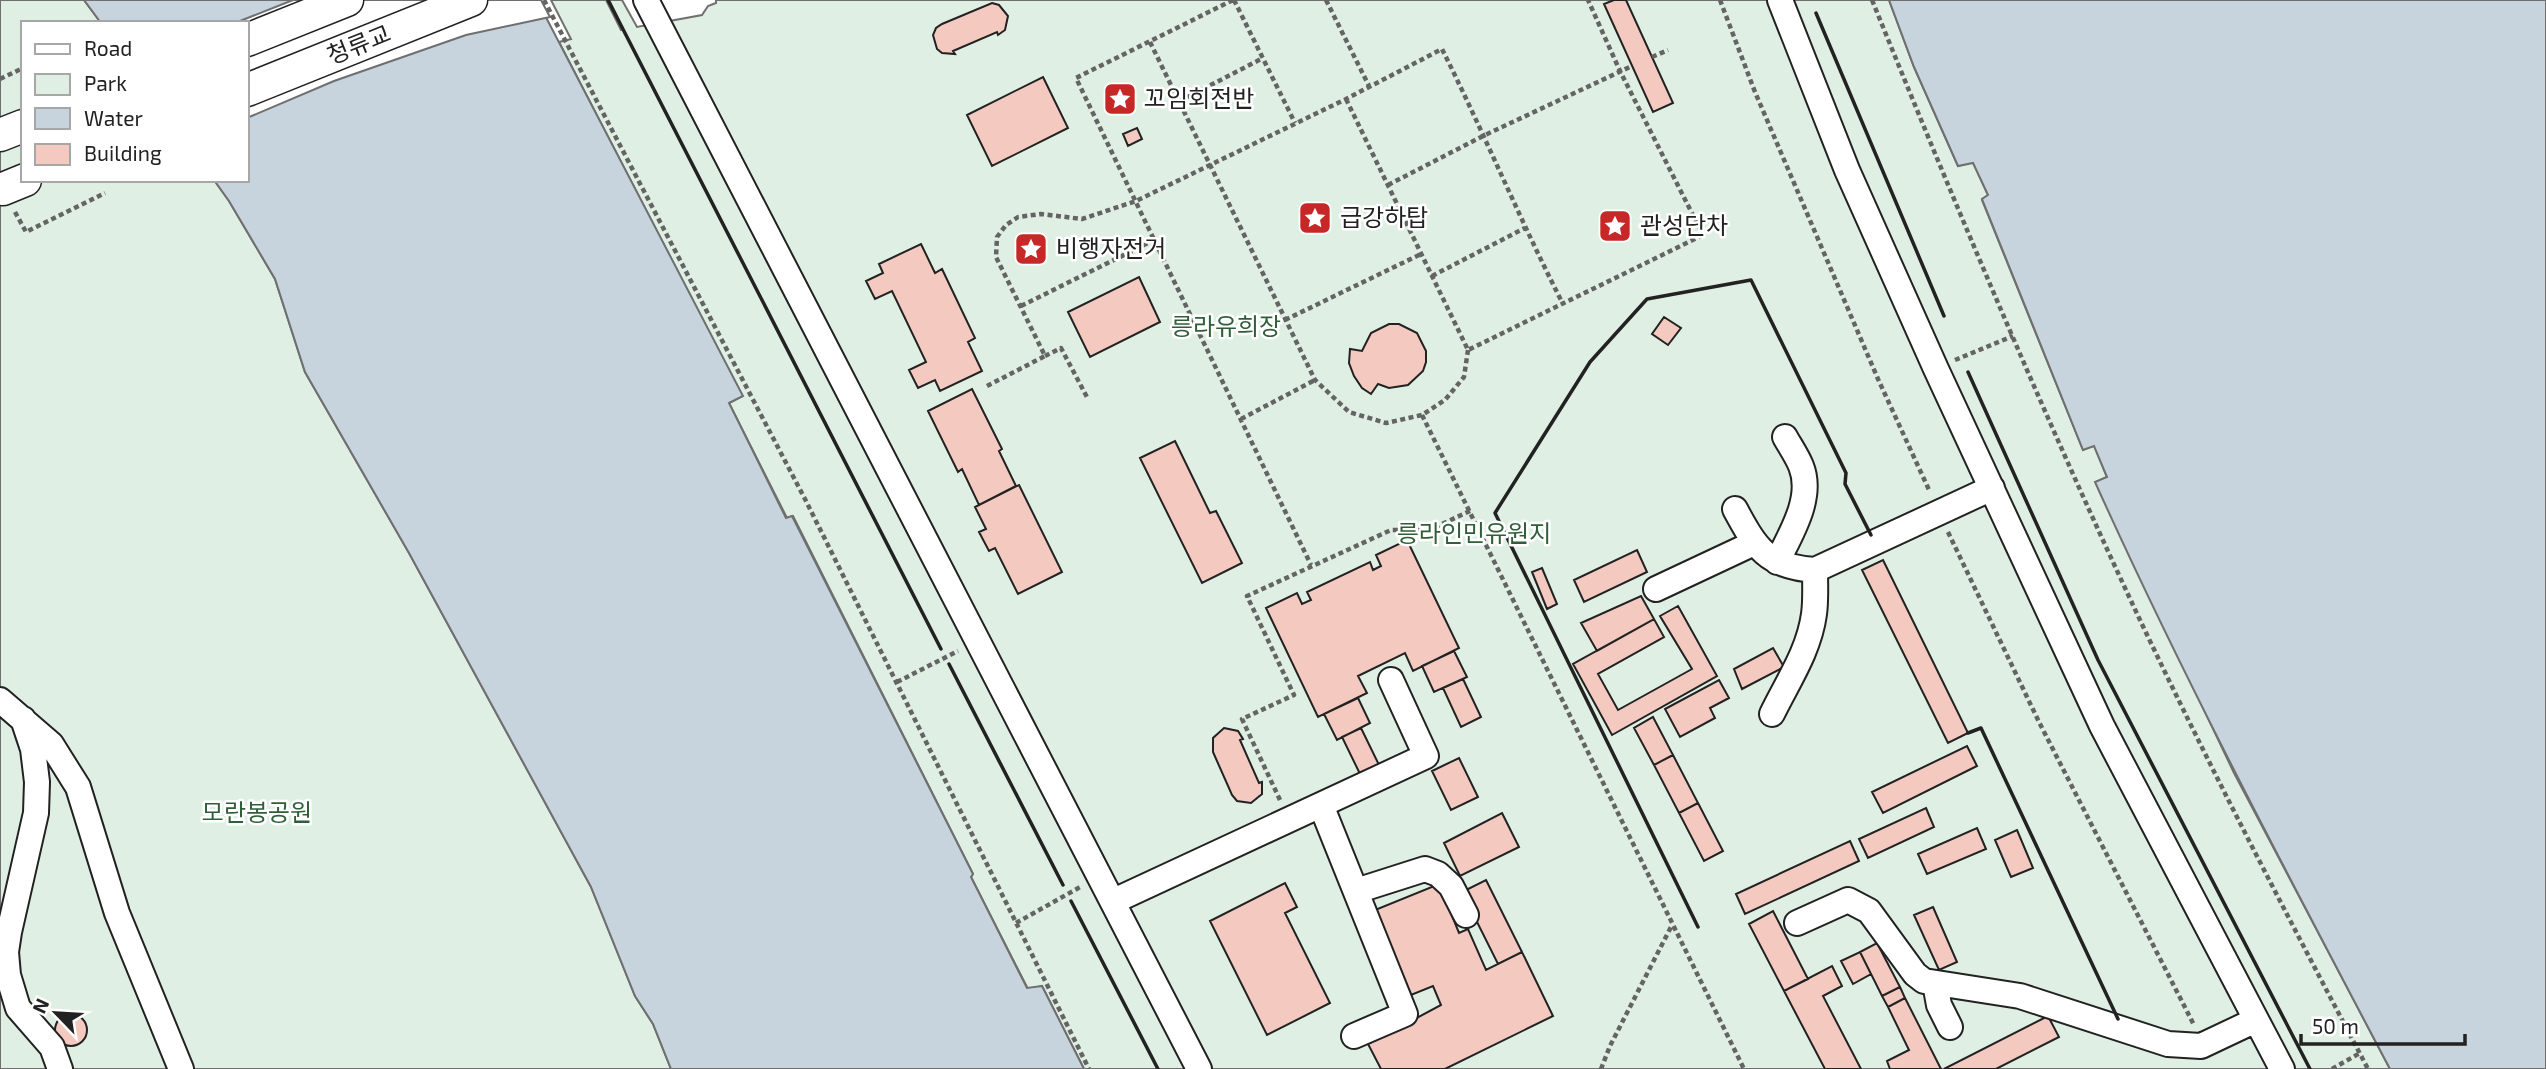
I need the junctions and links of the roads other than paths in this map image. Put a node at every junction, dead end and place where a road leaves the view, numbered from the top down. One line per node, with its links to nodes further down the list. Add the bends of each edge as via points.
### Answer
1 (347, 0): 7 (main road, 청류교)
2 (471, 0): 6 (main road, 청류교)
3 (490, 0): 6 (main road)
4 (646, 0): 24 (street)
5 (1780, 0): 12 (street, via 1847,170)
6 (436, 14): 8 (main road, 청류교)
7 (248, 40)
8 (248, 90)
9 (21, 127): 10 (main road)
10 (0, 135)
11 (1785, 437): 15 (street, via 1802,467 1805,483 1793,531)
12 (1992, 488): 16 (street); 28 (street, via 2102,726)
13 (1735, 509): 14 (street)
14 (1754, 543): 15 (street); 17 (street)
15 (1777, 562): 16 (street)
16 (1815, 570): 20 (street, via 1814,613 1807,643)
17 (1656, 589)
18 (1391, 680): 22 (street, via 1426,756)
19 (0, 700): 21 (street)
20 (1772, 714)
21 (23, 719): 31 (street, via 33,749 36,813 9,932 8,975 18,1008 52,1047); 32 (street, via 51,744 78,787 117,913)
22 (1321, 805): 23 (street); 24 (street)
23 (1356, 891): 25 (street, via 1425,869 1451,886); 30 (street, via 1405,1014)
24 (1114, 901): 33 (street)
25 (1466, 915)
26 (1797, 923): 27 (street, via 1848,900 1869,911 1915,974)
27 (1935, 983): 28 (street, via 2020,996 2168,1044 2193,1047); 29 (street)
28 (2256, 1020): 34 (street)
29 (1950, 1027)
30 (1354, 1036)
31 (60, 1069)
32 (181, 1069)
33 (1199, 1069)
34 (2282, 1069)

